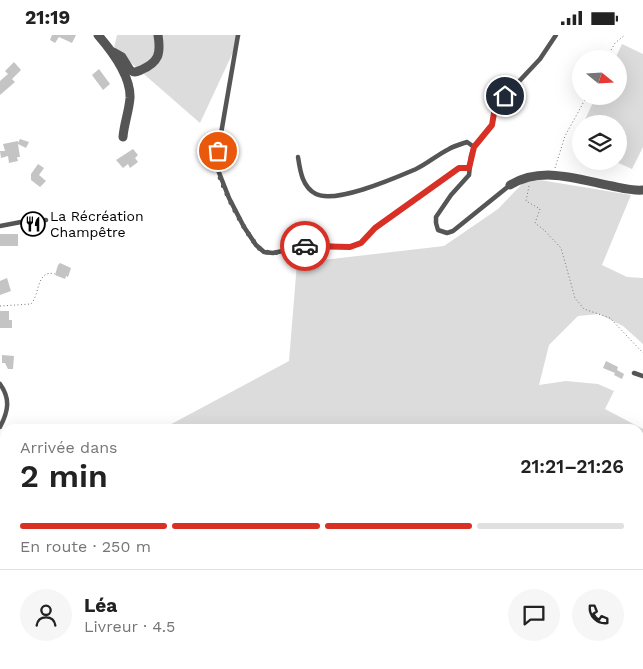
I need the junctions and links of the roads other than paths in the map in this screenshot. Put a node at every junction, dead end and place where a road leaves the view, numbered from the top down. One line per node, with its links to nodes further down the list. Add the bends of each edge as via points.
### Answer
1 (98, 35): 5 (street)
2 (158, 35): 5 (street, via 160,49 156,60 137,72 130,70 122,57)
3 (238, 35): 9 (lane, via 218,151 218,170 244,227 264,252 311,245 350,247 361,243 375,228 459,168)
4 (556, 35): 7 (lane, via 540,59 495,107 492,125)
5 (113, 52): 6 (street, via 130,97)
6 (123, 137)
7 (474, 147): 8 (lane, via 467,142 450,147 417,168 347,194 330,197 316,194 307,187 301,176); 9 (lane)
8 (298, 157)
9 (469, 168): 10 (lane, via 469,175 436,217 438,230 442,232 453,231)
10 (510, 185): 11 (street, via 536,175 553,175)
11 (643, 190)
12 (46, 219): 13 (lane)
13 (0, 226)
14 (634, 373): 15 (lane)
15 (643, 376)
16 (0, 384): 17 (lane, via 6,394 8,408)
17 (1, 424)

